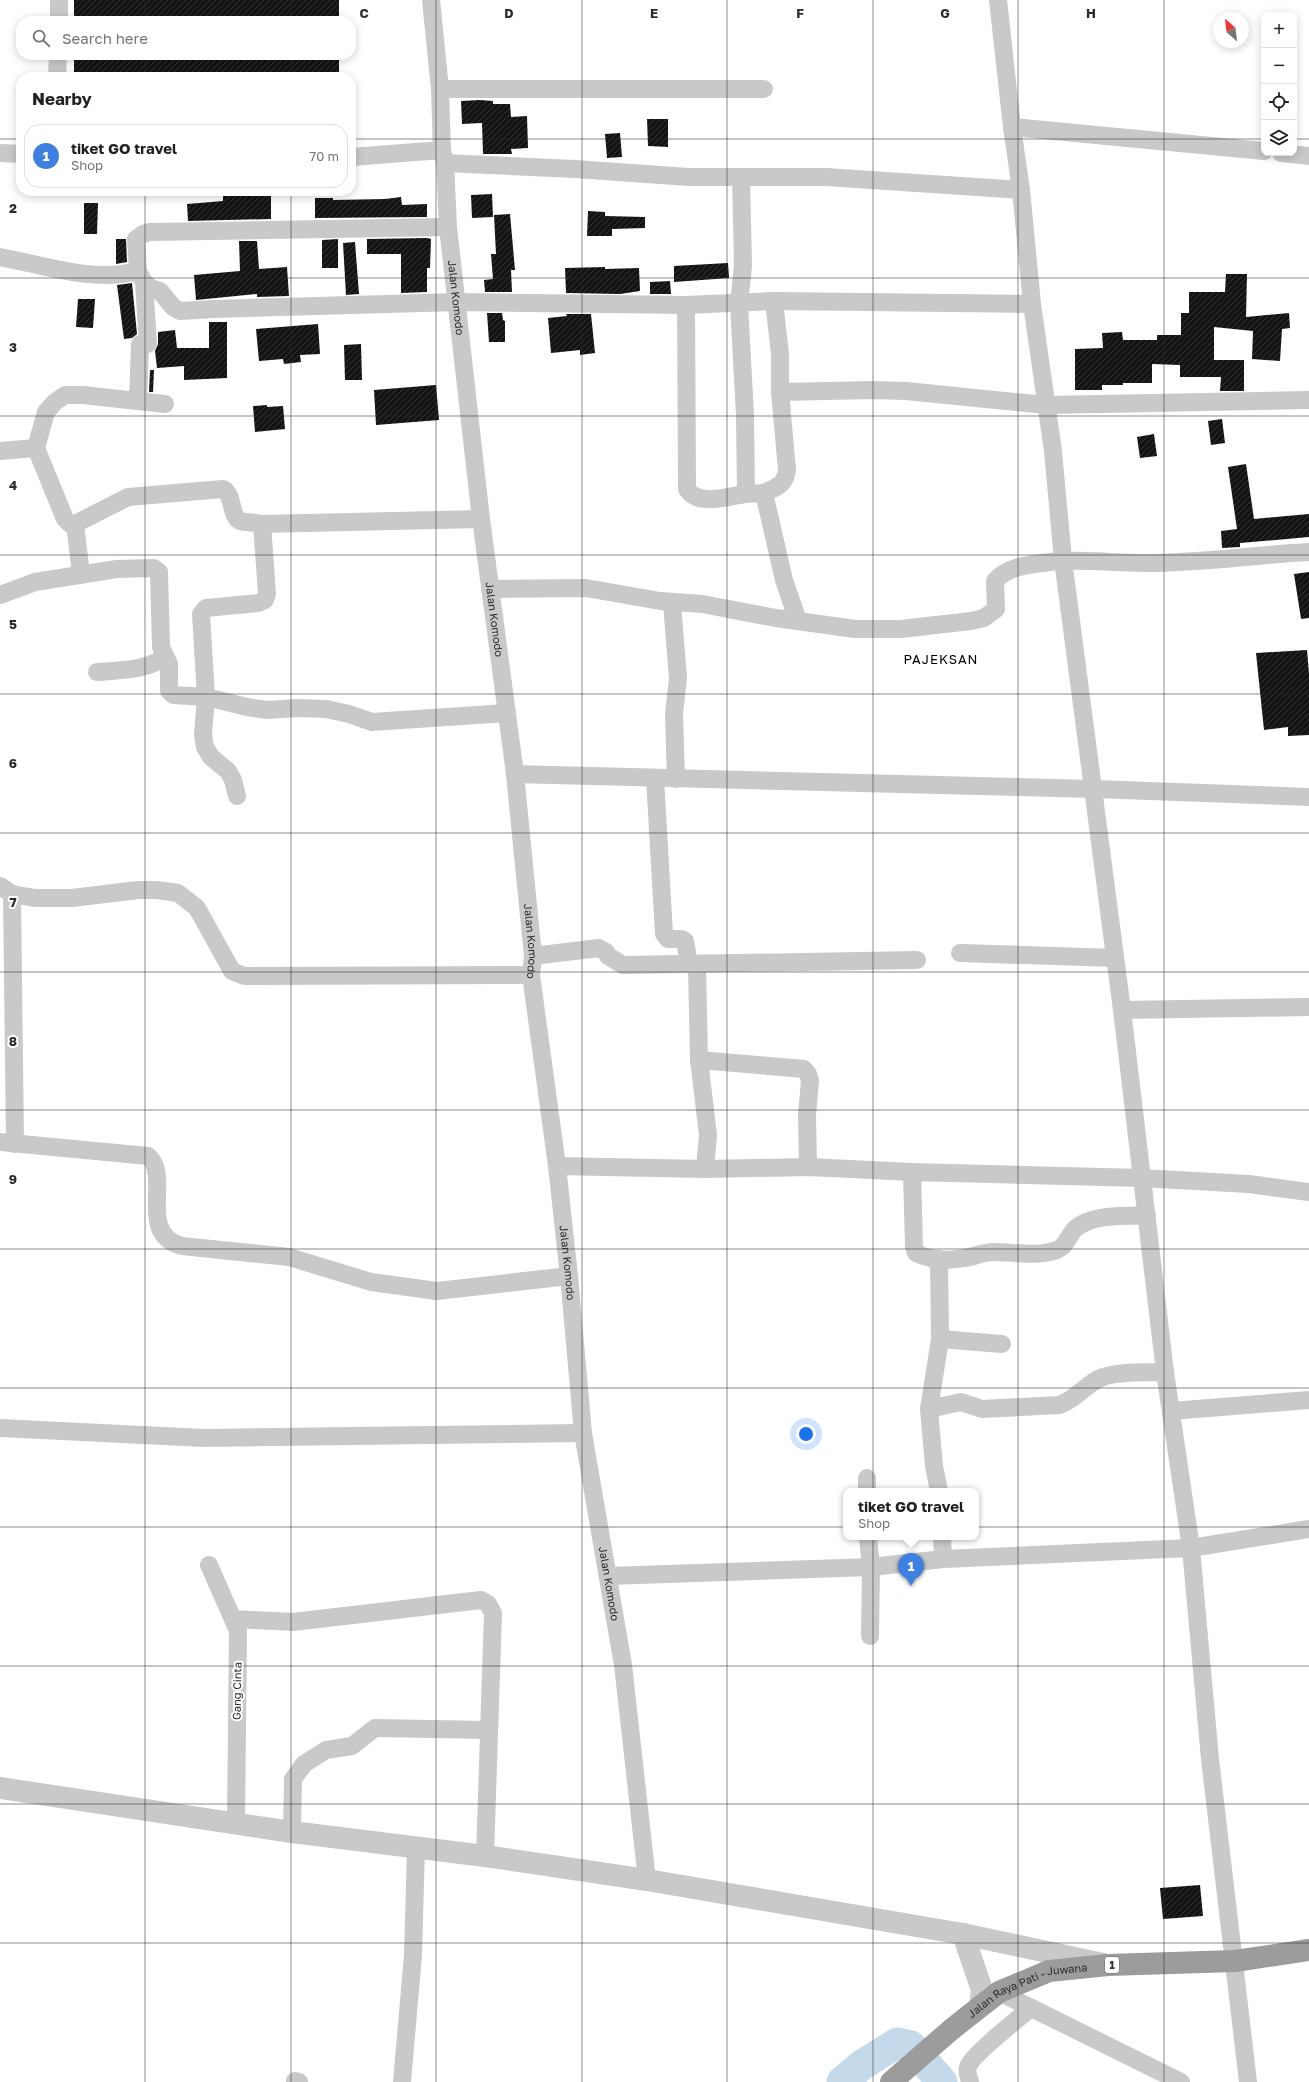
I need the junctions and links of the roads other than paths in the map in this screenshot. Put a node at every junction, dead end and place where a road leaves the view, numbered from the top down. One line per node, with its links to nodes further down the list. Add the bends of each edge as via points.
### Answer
1 (59, 0): 4 (street)
2 (431, 0): 7 (street, Jalan Komodo)
3 (998, 0): 9 (street)
4 (58, 16)
5 (58, 60): 6 (street)
6 (57, 72)
7 (440, 89): 8 (street); 16 (street, Jalan Komodo)
8 (764, 89)
9 (1012, 127): 10 (street); 18 (street)
10 (1261, 151)
11 (0, 153): 12 (street)
12 (16, 154)
13 (1297, 155): 14 (street)
14 (1309, 156)
15 (356, 157): 16 (street)
16 (443, 157): 17 (street, via 575,169); 19 (street, Jalan Komodo)
17 (740, 178): 18 (street, via 826,177); 24 (street, via 743,266)
18 (1021, 190): 25 (street)
19 (448, 227): 21 (street, via 150,232 136,239); 23 (street, Jalan Komodo)
20 (0, 257): 21 (street, via 89,274)
21 (141, 277): 23 (street, via 151,288 160,291 173,307 186,312); 29 (street, via 148,344 140,344)
22 (774, 301): 24 (street); 25 (street); 27 (street, via 780,354)
23 (458, 302): 26 (street); 36 (street, Jalan Komodo)
24 (739, 304): 26 (street); 35 (street)
25 (1032, 304): 31 (street)
26 (686, 305): 35 (street, via 687,489 695,498 703,499)
27 (780, 392): 31 (street, via 906,391); 34 (street, via 786,443 786,479)
28 (1309, 400): 31 (street)
29 (138, 401): 30 (street); 32 (street, via 65,395 46,412)
30 (165, 404)
31 (1046, 405): 40 (street)
32 (36, 448): 33 (street); 37 (street, via 65,519 70,524)
33 (0, 451)
34 (764, 493): 35 (street); 45 (street, via 782,572)
35 (746, 494)
36 (481, 519): 38 (street); 42 (street, Jalan Komodo)
37 (75, 524): 38 (street, via 128,498 223,489 228,494 238,520); 41 (street)
38 (262, 524): 48 (street, via 267,594 265,600 258,603 206,608 201,614)
39 (1309, 552): 40 (street, via 1145,563)
40 (1063, 560): 45 (street, via 1006,571 995,581 996,609 984,618 885,630 855,629); 53 (street)
41 (81, 574): 43 (street, via 35,582); 46 (street, via 140,567 157,569 161,647)
42 (490, 589): 44 (street, via 586,588); 49 (street, Jalan Komodo)
43 (0, 595)
44 (672, 603): 45 (street, via 709,605); 52 (street, via 678,678 674,714)
45 (798, 621)
46 (165, 656): 47 (street, via 157,662 139,668); 48 (street, via 169,664 170,693)
47 (97, 672)
48 (206, 697): 49 (street, via 267,710 326,709 372,722); 54 (street, via 203,735 205,746 211,757 228,771)
49 (507, 713): 50 (street, Jalan Komodo)
50 (515, 774): 51 (street); 58 (street, Jalan Komodo)
51 (655, 778): 52 (street); 61 (street, via 664,934 668,939 684,941)
52 (676, 779): 53 (street)
53 (1094, 789): 55 (street); 59 (street)
54 (237, 796)
55 (1309, 797)
56 (6, 890): 62 (street, via 35,898 72,898 138,890 178,893 198,908 232,971 244,976); 66 (street)
57 (960, 953): 59 (street)
58 (533, 956): 61 (street, via 599,948 623,965); 62 (street, Jalan Komodo)
59 (1115, 958): 64 (street)
60 (917, 960): 61 (street)
61 (693, 964): 65 (street)
62 (531, 975): 67 (street, Jalan Komodo)
63 (1309, 1007): 64 (street)
64 (1122, 1010): 71 (street)
65 (699, 1060): 68 (street, via 804,1070 810,1082 807,1115); 69 (street, via 708,1135)
66 (7, 1143): 75 (street, via 148,1156 156,1166 158,1222 167,1239 182,1246 289,1257 371,1282 437,1291)
67 (557, 1166): 69 (street); 75 (street, Jalan Komodo)
68 (808, 1167): 69 (street); 70 (street)
69 (705, 1169)
70 (912, 1172): 71 (street); 74 (street, via 916,1253 926,1258)
71 (1140, 1178): 72 (street, via 1249,1184); 73 (street)
72 (1309, 1192)
73 (1147, 1215): 74 (street, via 1101,1218 1086,1222 1076,1228 1063,1247 1055,1251 1032,1254 991,1252 962,1259); 78 (street)
74 (939, 1259): 76 (street)
75 (569, 1276): 83 (street, Jalan Komodo)
76 (940, 1339): 77 (street); 80 (street)
77 (1002, 1344)
78 (1165, 1372): 80 (street, via 1103,1376 1090,1383 1068,1402 1058,1405 982,1409 961,1402); 81 (street)
79 (1309, 1400): 81 (street)
80 (929, 1409): 84 (street)
81 (1171, 1411): 88 (street)
82 (0, 1428): 83 (street, via 204,1438)
83 (583, 1433): 92 (street, Jalan Komodo)
84 (938, 1488)
85 (1309, 1529): 88 (street)
86 (868, 1540): 91 (street)
87 (942, 1540): 89 (street)
88 (1191, 1548): 89 (street); 104 (street, via 1210,1759)
89 (943, 1559): 91 (street)
90 (209, 1565): 93 (street, Gang Cinta)
91 (872, 1567): 92 (street); 94 (street)
92 (608, 1576): 101 (street, Jalan Komodo, via 623,1666)
93 (233, 1620): 95 (street, via 293,1622 485,1601 493,1613); 97 (street, Gang Cinta, via 238,1631)
94 (870, 1636)
95 (488, 1730): 98 (street, via 375,1728 352,1746 326,1750 304,1764 293,1779); 100 (street)
96 (0, 1788): 97 (street)
97 (236, 1822): 98 (street)
98 (292, 1832): 99 (street)
99 (416, 1847): 100 (street); 109 (street, via 413,1955)
100 (485, 1856): 101 (street)
101 (647, 1880): 102 (street)
102 (963, 1934): 105 (street); 107 (street, via 982,1990)
103 (1309, 1950): 104 (highway, Jalan Raya Pati - Juwana / 1)
104 (1235, 1961): 105 (highway, Jalan Raya Pati - Juwana / 1); 113 (street)
105 (1108, 1965): 106 (highway, Jalan Raya Pati - Juwana / 1, via 1049,1971)
106 (999, 1992): 107 (highway, Jalan Raya Pati - Juwana / 1); 108 (street)
107 (980, 2006): 110 (highway, Jalan Raya Pati - Juwana / 1)
108 (1031, 2008): 111 (street, via 969,2065 967,2070); 112 (street)
109 (402, 2082)
110 (891, 2082)
111 (970, 2082)
112 (1181, 2082)
113 (1248, 2082)

